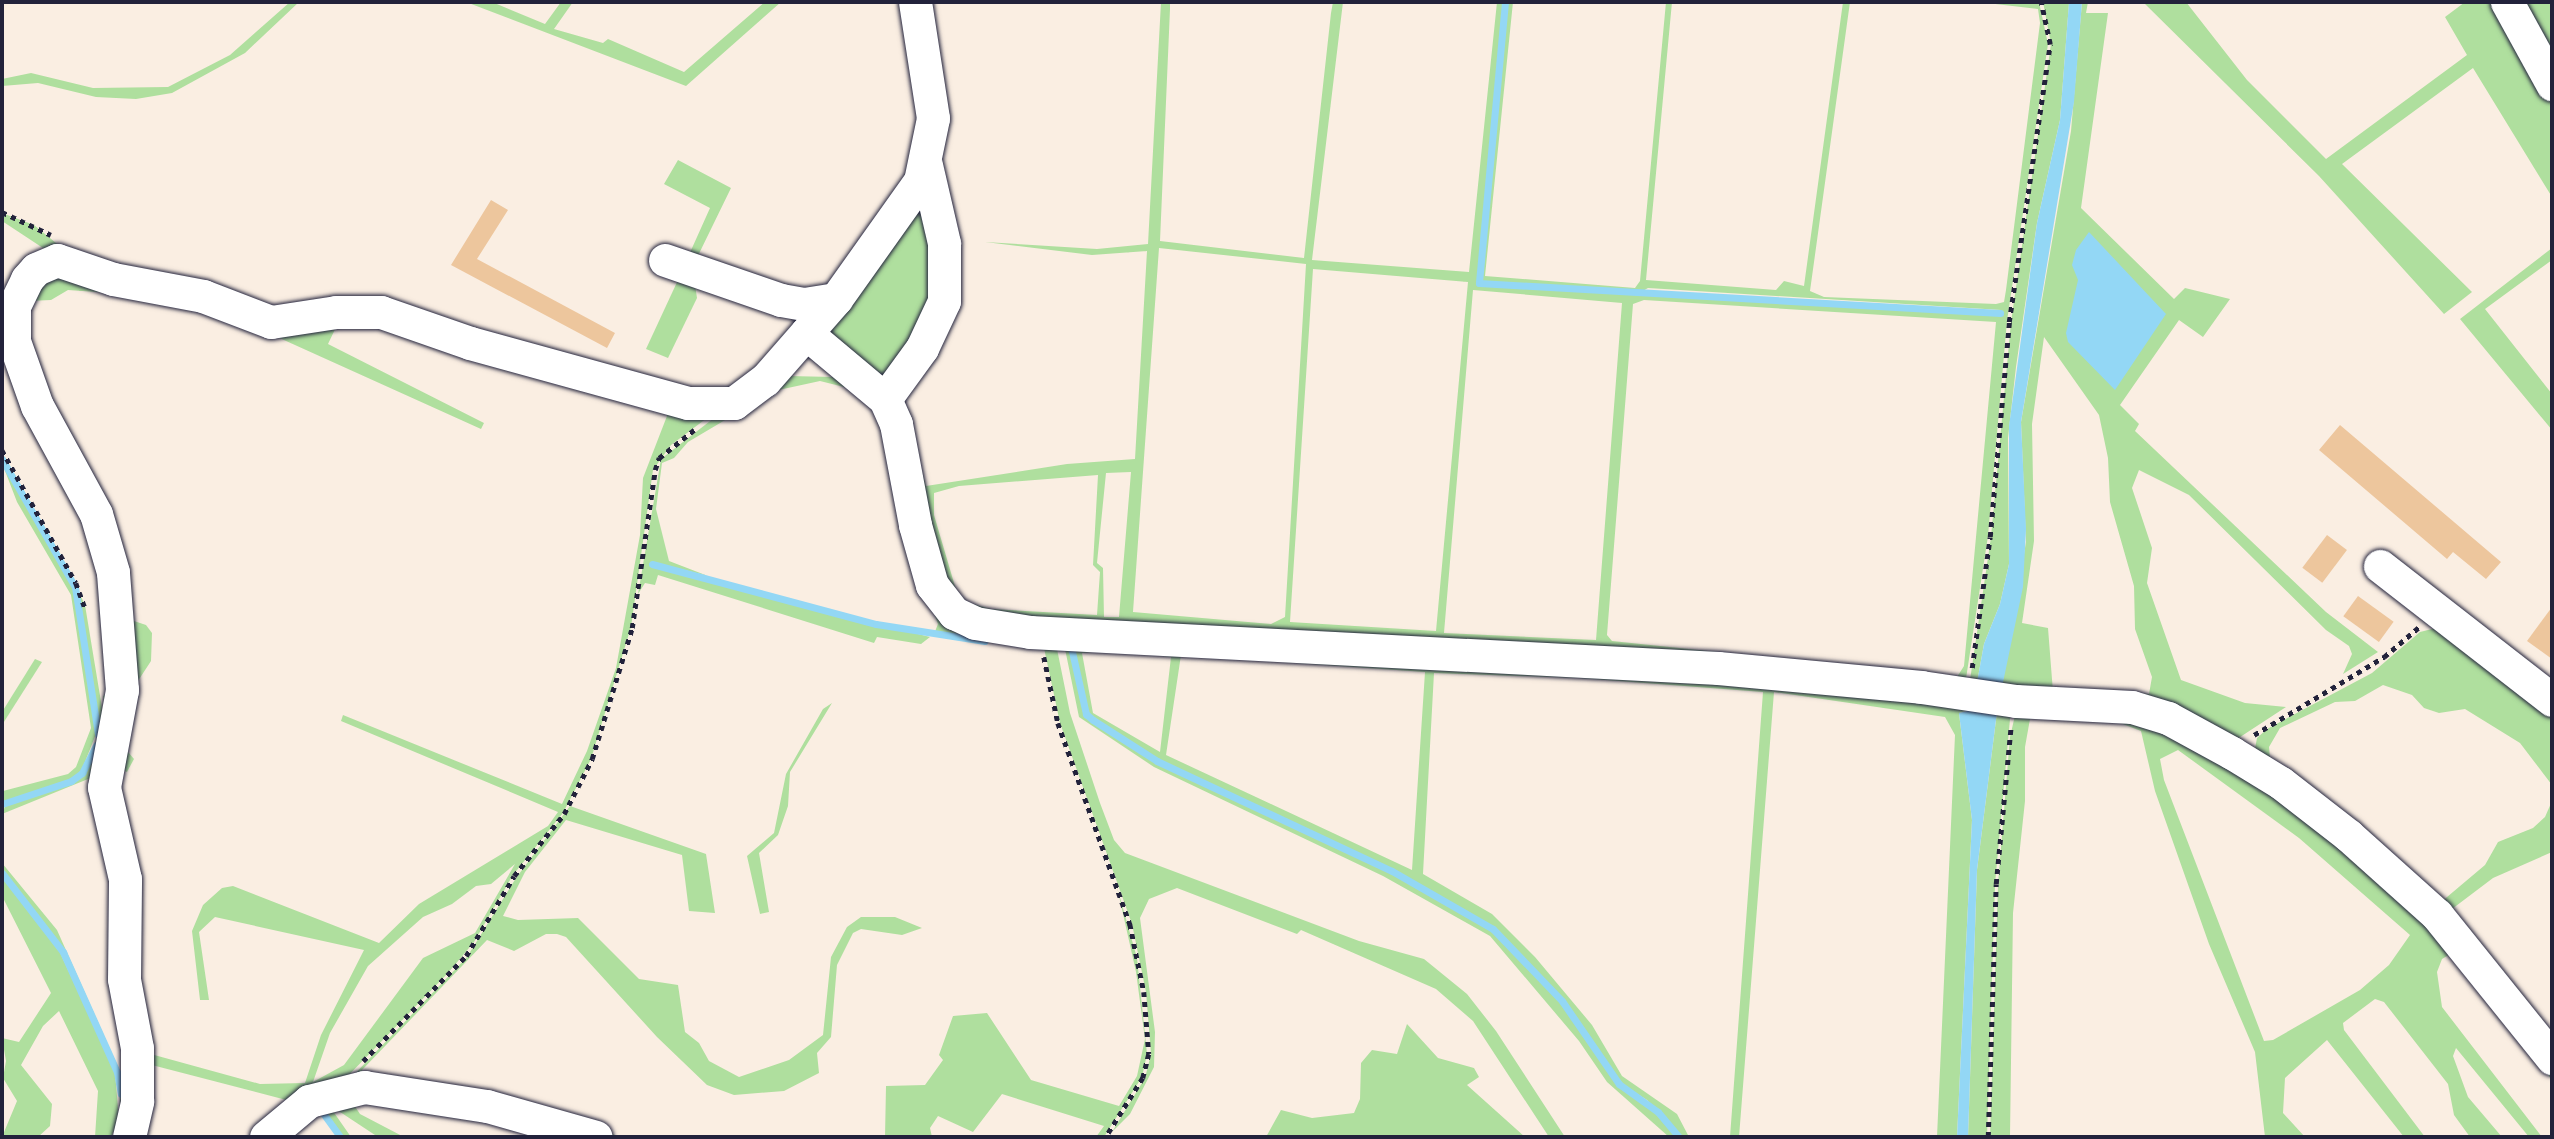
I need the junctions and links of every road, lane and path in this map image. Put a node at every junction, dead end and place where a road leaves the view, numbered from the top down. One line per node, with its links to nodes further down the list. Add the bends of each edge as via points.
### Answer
1 (915, 2): 5 (street, via 933,118)
2 (2041, 2): 16 (path, via 2050,44 2009,322)
3 (2507, 2): 4 (street)
4 (2552, 84)
5 (926, 166): 7 (street, via 907,204); 9 (street, via 944,243 944,301 922,348)
6 (665, 260): 7 (street, via 781,300 804,304)
7 (836, 299): 8 (street)
8 (806, 333): 9 (street); 10 (street, via 751,394)
9 (885, 399): 15 (street, via 896,424 915,524 940,600 975,623)
10 (734, 403): 21 (path, via 659,458 632,628 592,759 564,814 514,876 466,956); 22 (street, via 688,403 470,343 381,312 336,312 271,322 203,296 113,279 57,260 36,269 27,279 15,306 14,341 37,406 96,514 113,572 122,690 104,788 125,879 124,979 137,1048 137,1101)
11 (2, 450): 14 (path, via 76,583)
12 (2380, 566): 13 (street)
13 (2437, 608): 18 (street); 19 (path, via 2384,657 2271,721)
14 (87, 617)
15 (1039, 632): 16 (street, via 1718,668); 25 (path, via 1058,723 1122,899 1144,992 1149,1054 1143,1078)
16 (1969, 693): 17 (street)
17 (2011, 700): 19 (street, via 2132,707 2168,718); 26 (path, via 1997,884)
18 (2552, 700)
19 (2232, 753): 20 (street, via 2281,783 2349,836 2437,915)
20 (2552, 1058)
21 (337, 1090): 23 (street, via 309,1101); 24 (street, via 364,1087 487,1106)
22 (129, 1137)
23 (267, 1137)
24 (596, 1137)
25 (1106, 1137)
26 (1988, 1137)

